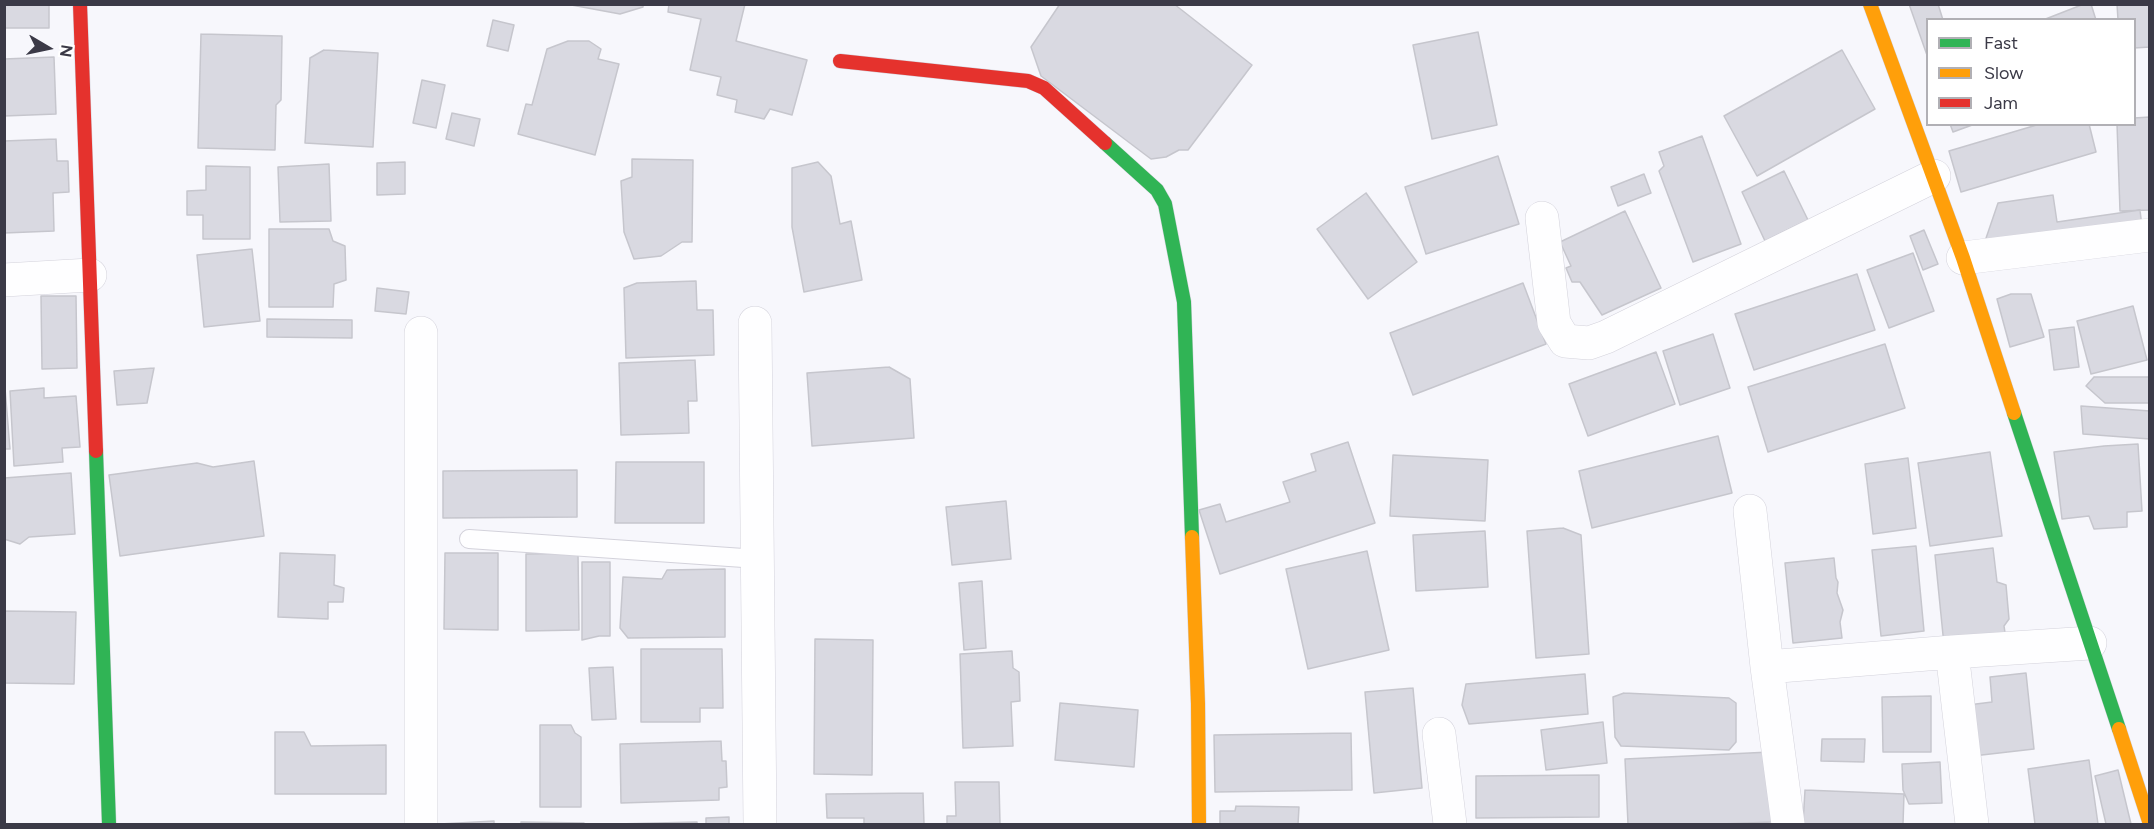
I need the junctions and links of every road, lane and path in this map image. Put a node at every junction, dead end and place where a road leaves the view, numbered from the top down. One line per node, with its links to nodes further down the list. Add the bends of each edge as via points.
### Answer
1 (80, 4): 8 (street)
2 (1870, 4): 4 (street)
3 (840, 61): 23 (street, via 1029,81 1044,88 1158,190 1165,204 1184,302)
4 (1934, 176): 5 (street, via 1589,343 1564,341 1554,323); 7 (street)
5 (1542, 218)
6 (2150, 235): 7 (street)
7 (1963, 258): 15 (street)
8 (90, 275): 9 (street); 20 (street)
9 (4, 280)
10 (755, 323): 14 (street)
11 (421, 333): 21 (street)
12 (1750, 511): 17 (street)
13 (469, 539): 14 (lane)
14 (758, 559): 22 (street)
15 (2090, 643): 16 (street); 19 (street)
16 (1952, 652): 17 (street); 26 (street)
17 (1767, 667): 25 (street)
18 (1439, 734): 24 (street)
19 (2150, 824)
20 (109, 825)
21 (421, 825)
22 (760, 825)
23 (1199, 825)
24 (1450, 825)
25 (1788, 825)
26 (1972, 825)

